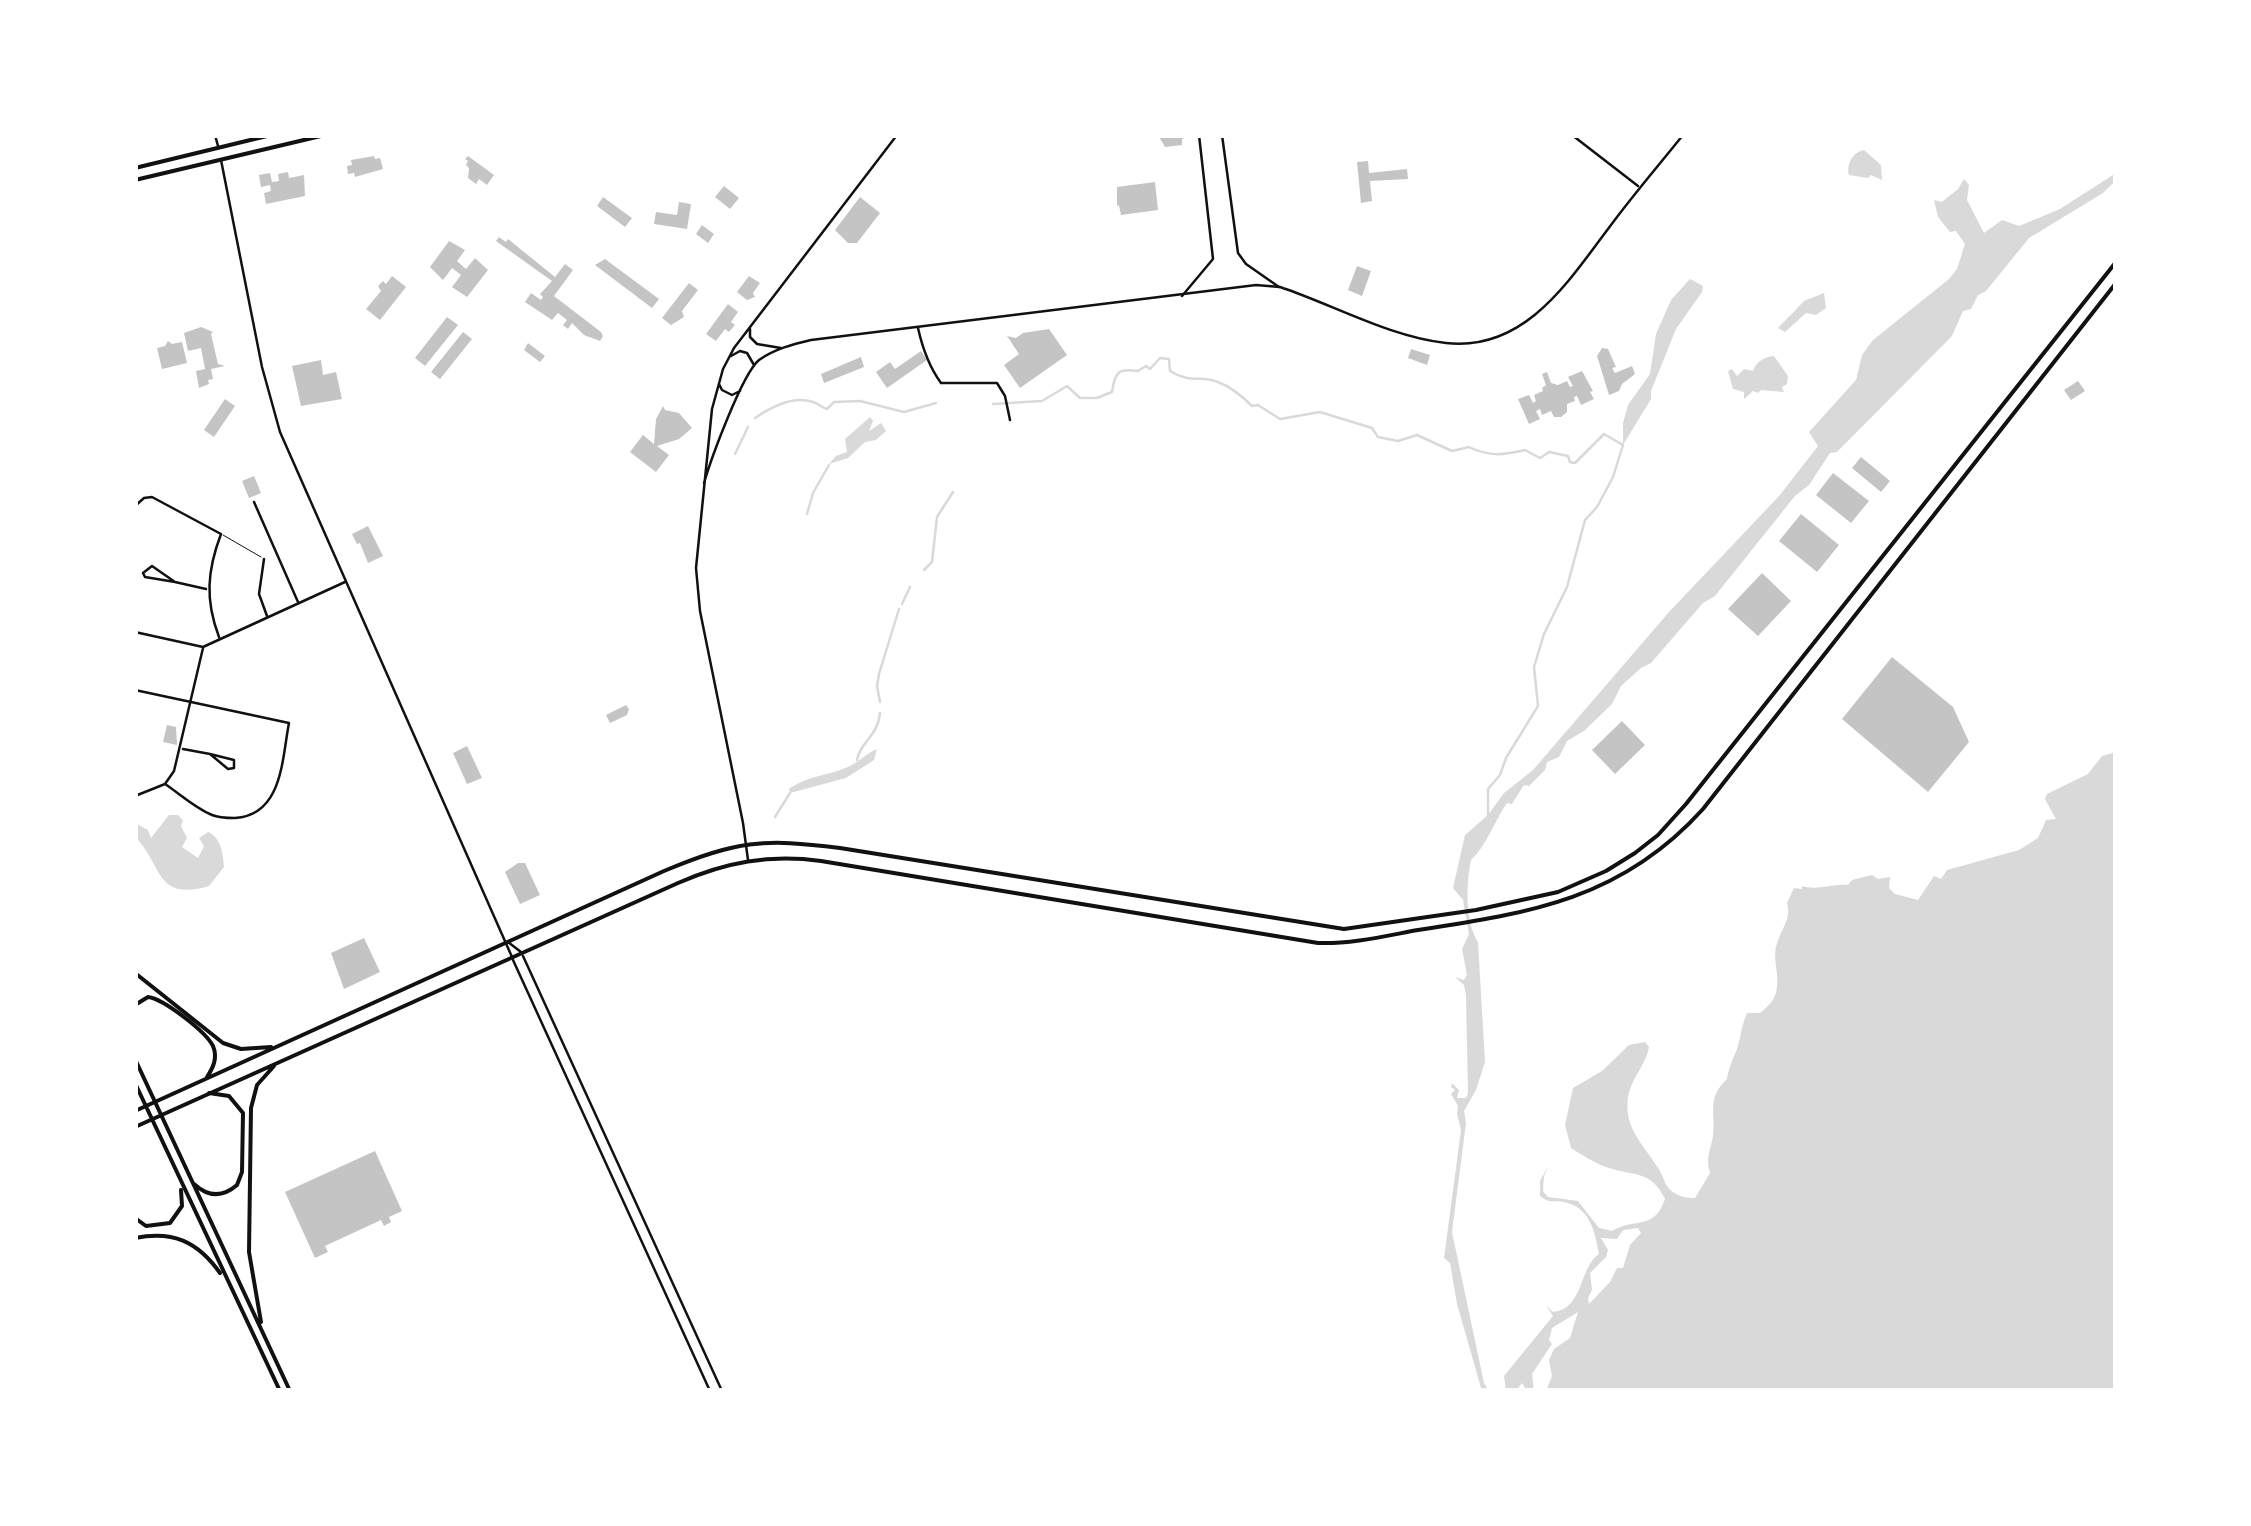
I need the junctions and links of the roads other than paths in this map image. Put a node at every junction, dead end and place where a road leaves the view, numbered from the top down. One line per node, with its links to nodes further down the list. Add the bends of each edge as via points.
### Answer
1 (215, 135): 9 (main road)
2 (271, 135): 9 (main road)
3 (325, 135): 10 (main road)
4 (897, 135): 18 (main road)
5 (1199, 135): 17 (main road, via 1214,259)
6 (1222, 135): 16 (main road, via 1238,253)
7 (1573, 135): 13 (main road)
8 (1683, 135): 13 (main road)
9 (218, 148): 10 (main road); 11 (main road)
10 (220, 159): 12 (main road); 32 (main road, via 270,401)
11 (135, 168)
12 (135, 180)
13 (1640, 188): 16 (main road, via 1551,303 1521,325 1480,341 1436,341)
14 (2116, 262): 47 (main road, via 1645,846 1558,892)
15 (2116, 283): 49 (main road, via 1692,820 1652,857 1575,898)
16 (1280, 288): 17 (main road)
17 (1182, 296): 19 (main road)
18 (750, 326): 20 (main road, via 757,344); 21 (main road)
19 (918, 327): 20 (main road); 25 (main road, via 941,383 991,380 1001,387)
20 (782, 348): 22 (main road)
21 (729, 358): 22 (main road, via 744,352); 23 (main road)
22 (754, 366): 24 (main road)
23 (718, 383): 24 (main road, via 732,395); 26 (main road)
24 (742, 391): 26 (main road)
25 (1010, 420)
26 (704, 483): 45 (main road, via 697,593)
27 (254, 502): 34 (main road)
28 (135, 506): 29 (main road, via 147,496 157,498)
29 (221, 534): 30 (lane); 33 (main road)
30 (264, 559): 35 (main road, via 258,594)
31 (175, 582): 31 (main road, via 152,566 144,573 145,577); 33 (main road)
32 (345, 582): 34 (main road); 48 (main road)
33 (207, 589): 37 (main road)
34 (298, 604): 35 (main road)
35 (268, 617): 37 (main road)
36 (135, 632): 38 (main road)
37 (220, 638): 38 (main road)
38 (203, 646): 40 (main road)
39 (135, 690): 40 (main road)
40 (191, 702): 41 (main road); 43 (main road, via 289,723 275,791 250,815 230,818 212,815)
41 (181, 748): 42 (main road); 43 (main road)
42 (210, 754): 42 (main road, via 228,768 234,768 231,758)
43 (165, 784): 44 (main road)
44 (135, 796)
45 (746, 843): 46 (main road); 47 (main road, via 840,848); 48 (main road, via 690,860)
46 (748, 860): 49 (main road, via 811,860); 50 (main road, via 693,876)
47 (1333, 930): 49 (main road)
48 (507, 942): 50 (main road); 51 (main road); 54 (main road)
49 (1333, 944)
50 (522, 953): 51 (main road); 71 (main road)
51 (512, 958): 56 (main road); 70 (main road)
52 (135, 973): 54 (main road, via 223,1043 252,1050)
53 (135, 1005): 57 (main road, via 148,997 162,1000 210,1041 214,1064)
54 (285, 1043): 57 (main road)
55 (135, 1059): 62 (main road)
56 (278, 1062): 59 (main road); 67 (main road, via 252,1098 250,1144 250,1264)
57 (204, 1081): 60 (main road)
58 (136, 1084): 63 (main road)
59 (205, 1094): 61 (main road); 62 (main road, via 229,1096 243,1113 242,1172 237,1185 220,1195 203,1191)
60 (135, 1112)
61 (135, 1126)
62 (188, 1176): 67 (main road)
63 (179, 1180): 64 (main road, via 182,1206 170,1224 146,1226); 66 (main road)
64 (135, 1218)
65 (135, 1238): 66 (main road, via 186,1240 204,1252)
66 (230, 1288): 68 (main road)
67 (274, 1355): 69 (main road)
68 (280, 1391)
69 (290, 1391)
70 (710, 1391)
71 (722, 1391)

